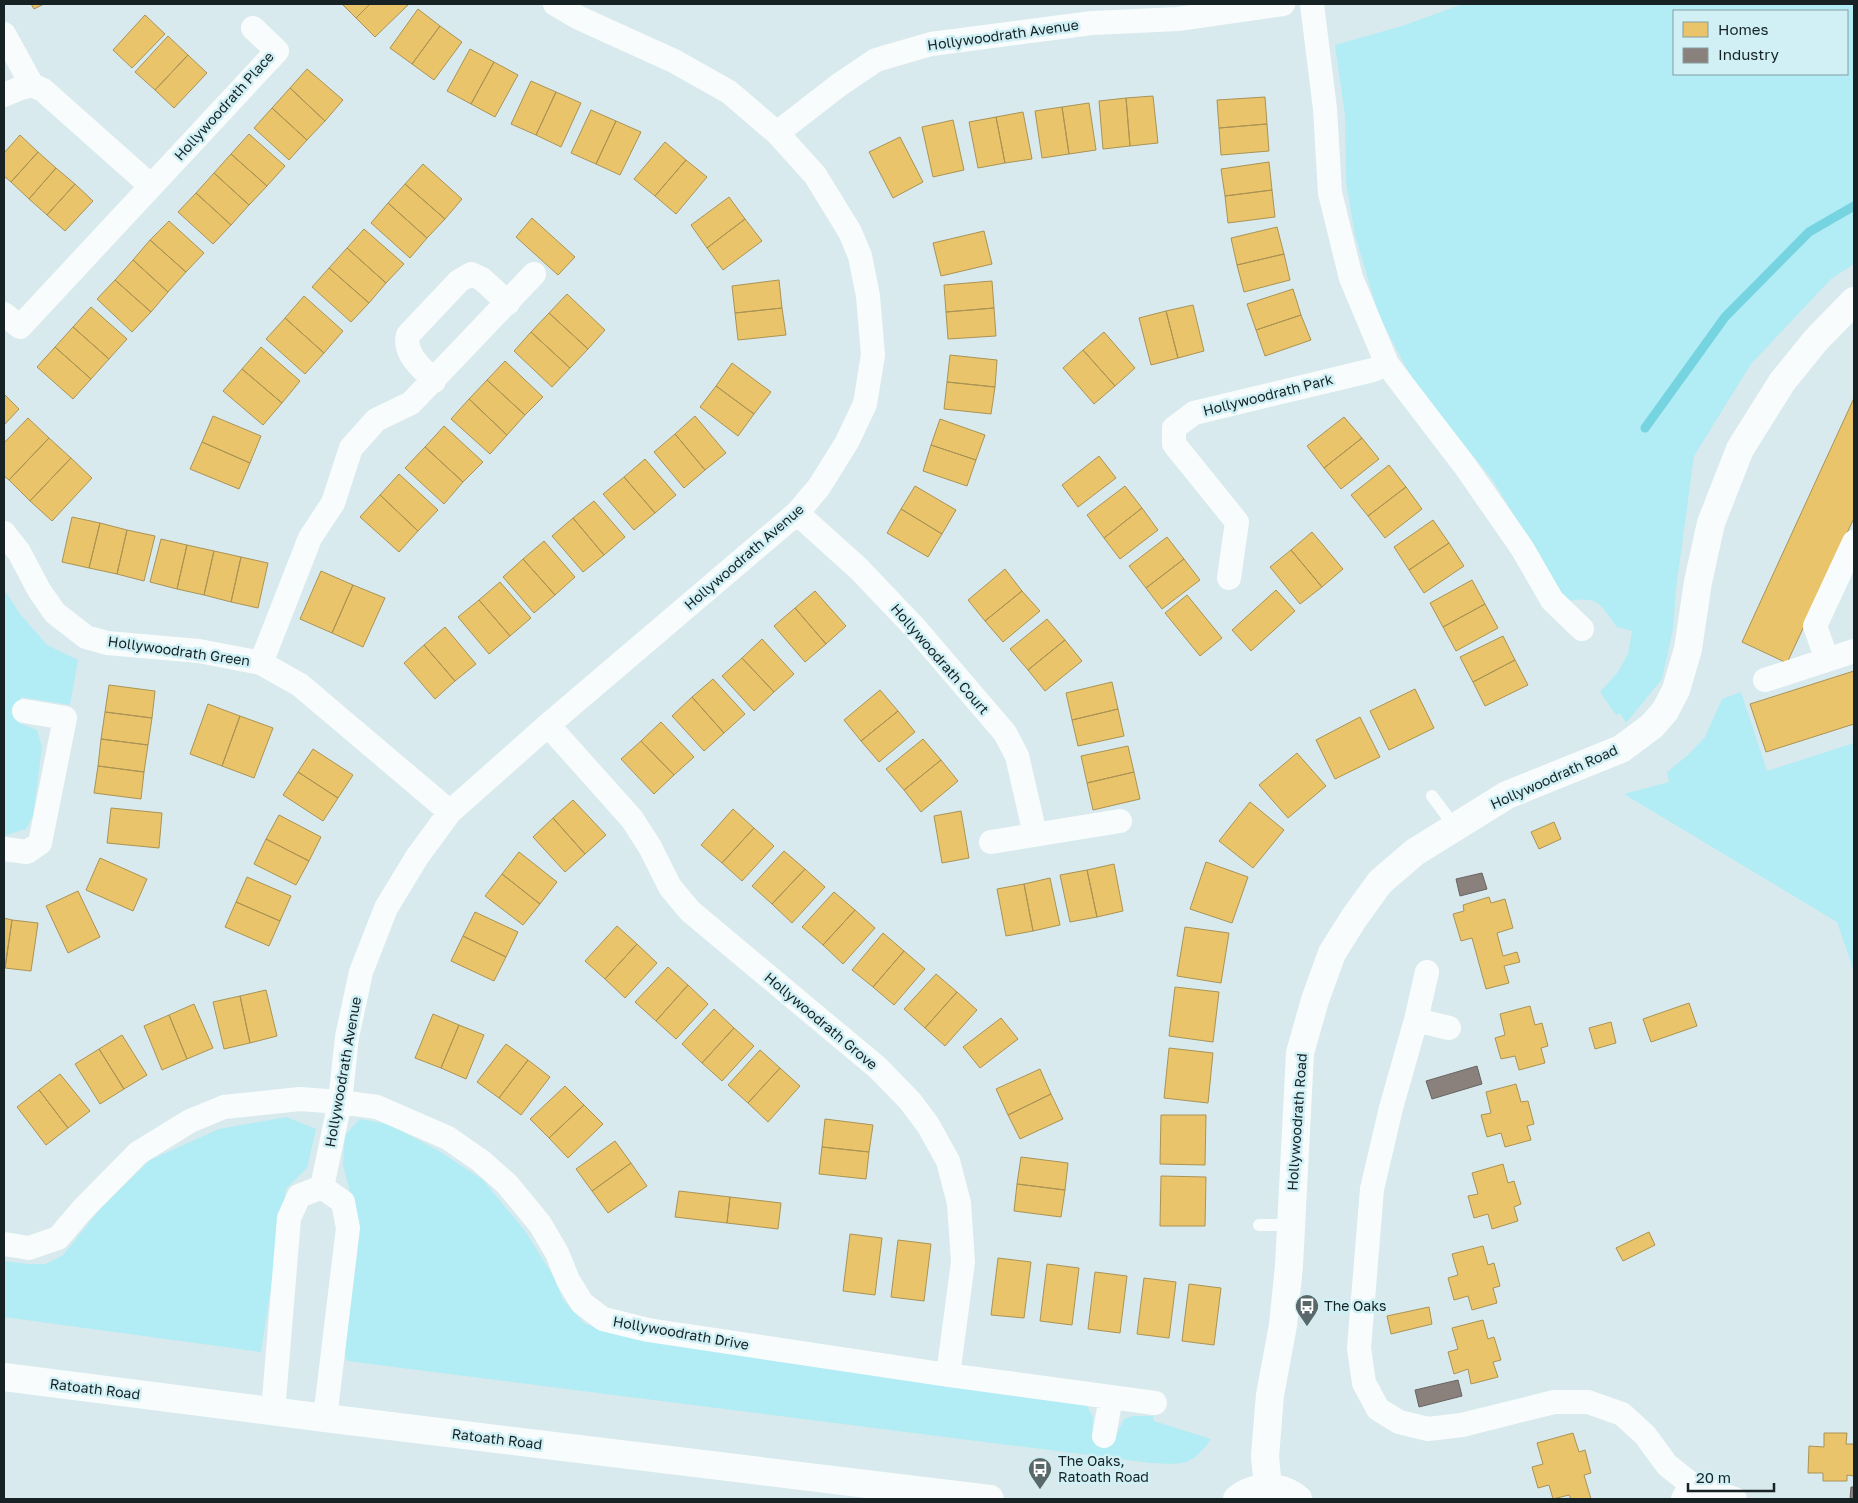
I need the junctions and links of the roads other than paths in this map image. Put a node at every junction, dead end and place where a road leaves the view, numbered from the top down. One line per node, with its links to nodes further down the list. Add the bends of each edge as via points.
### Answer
1 (555, 4): 8 (street, via 576,17 674,61 729,92)
2 (1283, 4): 8 (street, Hollywoodrath Avenue, via 1178,19 1092,23 931,44 876,60)
3 (1312, 4): 14 (street, via 1326,109 1330,193 1351,278)
4 (253, 28): 9 (street, Hollywoodrath Place, via 277,51)
5 (4, 34): 6 (street)
6 (32, 85): 7 (street); 9 (street, via 43,90)
7 (4, 95)
8 (777, 133): 16 (street, Hollywoodrath Avenue, via 815,175 850,232 860,256 868,296 873,354 865,404 847,442 819,487)
9 (151, 186): 13 (street, Hollywoodrath Place, via 20,327)
10 (534, 274): 12 (street)
11 (1854, 301): 31 (main road, Hollywoodrath Road, via 1782,382 1740,449 1711,523 1688,649 1676,690 1665,711 1652,726 1620,749 1507,795)
12 (508, 303): 15 (street); 15 (street, via 482,279 471,274 459,281 440,301 408,335 406,344 411,356)
13 (4, 314)
14 (1387, 364): 20 (street, Hollywoodrath Park, via 1194,413 1174,428 1174,444 1237,522); 21 (street, via 1465,466 1522,548 1552,600)
15 (434, 381): 24 (street, via 411,404 376,420 351,448 333,504 310,538)
16 (797, 513): 27 (street, Hollywoodrath Avenue); 32 (street, Hollywoodrath Court, via 859,569 916,628 1005,733 1017,756)
17 (4, 533): 19 (street, Hollywoodrath Green)
18 (1854, 542): 23 (street, via 1815,626)
19 (11, 555): 24 (street, Hollywoodrath Green, via 55,613 86,637 108,643 199,651)
20 (1229, 578)
21 (1582, 629)
22 (1854, 651): 23 (street)
23 (1827, 660): 25 (street)
24 (261, 662): 29 (street, Hollywoodrath Green, via 300,685)
25 (1765, 680)
26 (24, 712): 34 (street, via 65,718 40,843 27,852)
27 (548, 725): 29 (street, Hollywoodrath Avenue); 43 (street, Hollywoodrath Grove, via 632,819 670,888 690,911 878,1068 928,1125 948,1162 956,1195 964,1262)
28 (1432, 796): 31 (lane)
29 (450, 812): 38 (street, Hollywoodrath Avenue, via 416,857 386,908 361,972 347,1037)
30 (1120, 820): 32 (street)
31 (1455, 827): 41 (main road, Hollywoodrath Road, via 1415,852 1380,882 1332,954 1300,1053)
32 (1035, 834): 33 (street)
33 (992, 842)
34 (4, 849)
35 (1427, 972): 36 (street)
36 (1416, 1020): 37 (street); 51 (street, via 1372,1189 1359,1348 1364,1383 1378,1408 1399,1422 1428,1429 1462,1425 1554,1402 1588,1402 1622,1414 1645,1435)
37 (1450, 1028)
38 (340, 1102): 39 (street, Hollywoodrath Avenue); 42 (street, Hollywoodrath Drive, via 300,1099 224,1107 190,1121 138,1153 58,1238 29,1248); 43 (street, Hollywoodrath Drive, via 377,1107 448,1138 481,1161 507,1184 540,1224 582,1303 603,1319 648,1330)
39 (322, 1187): 47 (street, via 299,1196 290,1218); 48 (street, via 343,1202 348,1228)
40 (1259, 1225): 41 (lane)
41 (1291, 1226): 50 (main road, Hollywoodrath Road, via 1283,1325 1270,1395 1265,1456)
42 (4, 1244)
43 (948, 1375): 45 (street, Hollywoodrath Drive)
44 (4, 1377): 47 (main road, Ratoath Road)
45 (1111, 1397): 46 (street, Hollywoodrath Drive); 49 (street)
46 (1155, 1403)
47 (273, 1412): 48 (main road, Ratoath Road)
48 (325, 1418): 52 (main road, Ratoath Road)
49 (1104, 1436)
50 (1268, 1488): 53 (main road, via 1254,1490); 54 (main road, via 1281,1490)
51 (1687, 1492): 55 (street)
52 (990, 1499)
53 (1237, 1499)
54 (1298, 1499)
55 (1736, 1499)

